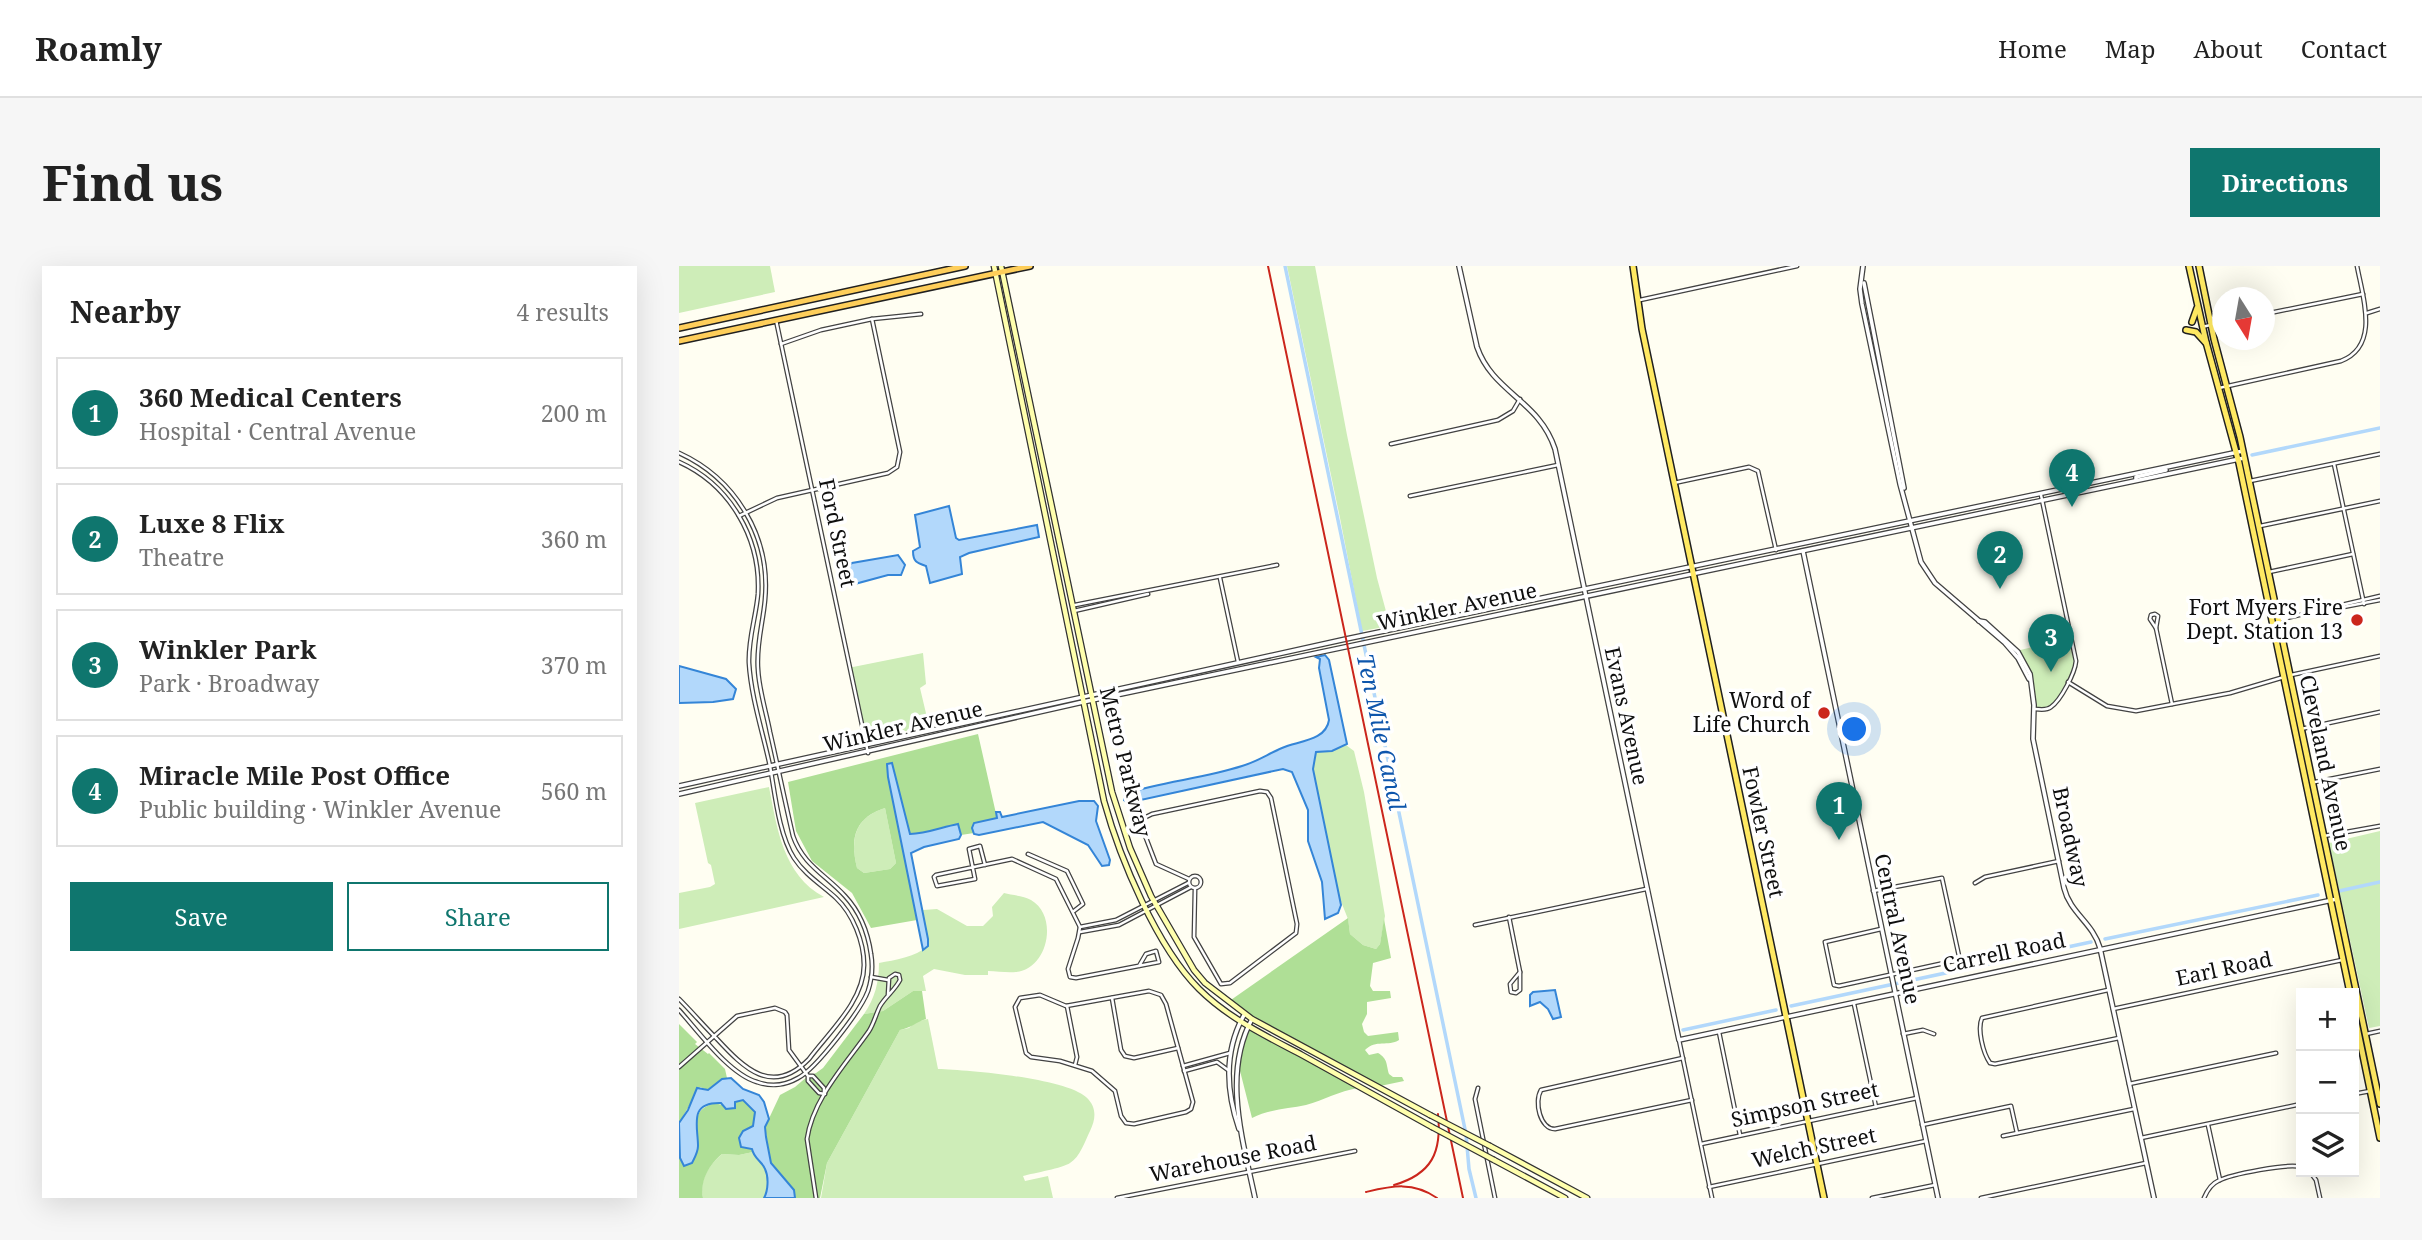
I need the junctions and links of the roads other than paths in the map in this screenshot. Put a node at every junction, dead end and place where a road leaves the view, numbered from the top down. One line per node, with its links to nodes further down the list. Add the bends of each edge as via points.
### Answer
1 (965, 266): 25 (highway)
2 (994, 266): 12 (main road, Metro Parkway)
3 (1031, 266): 11 (highway)
4 (1459, 266): 32 (street, Evans Avenue, via 1479,353 1492,375)
5 (1633, 266): 14 (main road, Fowler Street)
6 (1797, 266): 14 (street)
7 (1863, 266): 52 (street)
8 (2189, 266): 15 (main road, Cleveland Avenue)
9 (2199, 266): 24 (main road, Cleveland Avenue)
10 (2357, 266): 13 (street)
11 (1002, 269): 12 (highway); 69 (main road, Metro Parkway)
12 (995, 274): 21 (highway); 80 (main road, Metro Parkway)
13 (2363, 294): 17 (street); 18 (street)
14 (1637, 300): 43 (main road, Fowler Street)
15 (2197, 305): 22 (main road); 23 (main road, Cleveland Avenue)
16 (2380, 309): 18 (street)
17 (2275, 312)
18 (2367, 313): 30 (street, via 2365,340 2349,358)
19 (921, 314): 20 (street)
20 (872, 319): 28 (street); 44 (street, via 899,462 888,472)
21 (776, 320): 27 (highway); 28 (street, Ford Street)
22 (2192, 322)
23 (2201, 324): 24 (street); 29 (main road, Cleveland Avenue)
24 (2211, 324): 30 (main road, Cleveland Avenue)
25 (679, 328)
26 (2186, 330): 29 (main road, via 2196,332)
27 (679, 341)
28 (781, 344): 44 (street, Ford Street)
29 (2206, 344): 31 (main road, Cleveland Avenue)
30 (2228, 386): 31 (street); 36 (main road, Cleveland Avenue)
31 (2219, 388): 36 (main road, Cleveland Avenue)
32 (1521, 399): 33 (street, via 1498,420); 38 (street, Evans Avenue, via 1546,427)
33 (1391, 444)
34 (679, 453): 50 (street, via 729,488)
35 (2380, 454): 39 (street)
36 (2240, 455): 40 (street, Winkler Avenue); 41 (street, Winkler Avenue); 42 (main road, Cleveland Avenue); 56 (main road, Cleveland Avenue)
37 (679, 462): 51 (street, via 713,484)
38 (1558, 464): 46 (street); 65 (street, Evans Avenue)
39 (2334, 464): 42 (street); 49 (street)
40 (2167, 468): 41 (street, via 2136,477); 45 (street, Winkler Avenue)
41 (2136, 481): 47 (street, Winkler Avenue)
42 (2249, 481): 53 (main road, Cleveland Avenue)
43 (1674, 483): 57 (street, via 1754,468 1761,475); 62 (main road, Fowler Street)
44 (812, 489): 50 (street, via 777,498); 85 (street, Ford Street)
45 (2041, 494): 47 (street); 52 (street, Winkler Avenue)
46 (1410, 496)
47 (2043, 500): 54 (street, Winkler Avenue); 78 (street, via 2076,656)
48 (2380, 501): 49 (street)
49 (2344, 509): 53 (street); 59 (street)
50 (746, 513): 51 (street); 87 (street, via 765,567 758,669)
51 (740, 516): 88 (street, via 757,572 750,666)
52 (1910, 522): 54 (street); 55 (street, Winkler Avenue)
53 (2259, 526): 61 (main road, Cleveland Avenue)
54 (1911, 528): 58 (street, Winkler Avenue); 82 (street, Broadway, via 1929,577 2008,647 2031,680)
55 (1807, 544): 57 (street, Winkler Avenue); 58 (street)
56 (2256, 544): 61 (main road); 70 (main road, Cleveland Avenue)
57 (1776, 550): 62 (street, Winkler Avenue)
58 (1803, 551): 62 (street, Winkler Avenue); 105 (street, Central Avenue)
59 (2353, 554): 63 (street); 68 (street)
60 (1277, 565): 64 (street)
61 (2267, 565): 63 (main road, Cleveland Avenue)
62 (1693, 571): 65 (street, Winkler Avenue); 66 (street, Winkler Avenue); 134 (main road, Fowler Street)
63 (2269, 572): 70 (main road, Cleveland Avenue)
64 (1220, 578): 69 (street); 75 (street)
65 (1584, 590): 66 (street, Evans Avenue); 72 (street, Winkler Avenue)
66 (1585, 597): 74 (street, Winkler Avenue); 104 (street, Evans Avenue)
67 (2380, 598): 68 (street)
68 (2363, 602): 70 (street)
69 (1073, 608): 79 (main road, Metro Parkway)
70 (2276, 620): 77 (main road, Cleveland Avenue)
71 (2156, 628): 81 (street)
72 (1297, 649): 74 (street); 75 (street, Winkler Avenue)
73 (2380, 656): 77 (street)
74 (1282, 660): 76 (street, Winkler Avenue)
75 (1238, 662): 76 (street); 79 (street, Winkler Avenue)
76 (1210, 675): 79 (street, Winkler Avenue)
77 (2287, 676): 81 (street); 84 (main road, Cleveland Avenue); 92 (main road, Cleveland Avenue)
78 (2068, 682): 81 (street, via 2100,703 2122,710); 82 (street, via 2052,707)
79 (1092, 697): 80 (street, Winkler Avenue); 107 (main road, Metro Parkway, via 1123,829)
80 (1083, 699): 85 (street, Winkler Avenue); 86 (street, Winkler Avenue); 108 (main road, Metro Parkway, via 1109,817)
81 (2172, 704)
82 (2034, 709): 98 (street, Broadway, via 2033,739)
83 (2380, 712): 84 (street)
84 (2301, 729): 92 (main road, Cleveland Avenue)
85 (866, 746): 86 (street, Ford Street); 87 (street, Winkler Avenue)
86 (868, 753): 90 (street, Winkler Avenue)
87 (777, 765): 88 (street, Winkler Avenue); 90 (street)
88 (770, 767): 91 (street); 93 (street, Winkler Avenue)
89 (2380, 769): 92 (street)
90 (780, 772): 91 (street, Winkler Avenue); 120 (street, via 798,849 857,912 871,950)
91 (771, 774): 94 (street, Winkler Avenue); 158 (street, via 790,851 805,872 845,908 864,959 856,997)
92 (2309, 783): 96 (main road, Cleveland Avenue); 106 (main road, Cleveland Avenue)
93 (679, 786)
94 (679, 794)
95 (2380, 825): 96 (street)
96 (2324, 836): 106 (main road, Cleveland Avenue)
97 (1028, 854): 110 (street, via 1067,871 1083,904)
98 (2059, 861): 102 (street, via 1985,877); 116 (street, Broadway, via 2068,900 2092,928)
99 (985, 865): 100 (street); 100 (street, via 980,846 969,849); 110 (street, via 1016,860 1053,877)
100 (972, 867): 100 (street, via 975,879 937,886 936,875)
101 (1189, 881): 103 (street); 103 (street, via 1195,876 1201,879 1201,885); 103 (street, via 1156,864 1142,819 1267,792 1296,933 1230,983 1220,984 1194,937); 107 (street)
102 (1975, 884)
103 (1193, 888): 109 (street)
104 (1646, 889): 112 (street); 146 (street, Evans Avenue)
105 (1874, 891): 115 (street, Central Avenue); 121 (street, via 1942,878 1959,956 1956,962)
106 (2333, 899): 116 (street, Carrell Road); 117 (main road, Cleveland Avenue); 142 (main road, Cleveland Avenue)
107 (1154, 900): 108 (street); 109 (main road, Metro Parkway)
108 (1144, 905): 111 (main road, Metro Parkway); 114 (street, via 1108,923)
109 (1157, 907): 111 (street); 133 (main road, Metro Parkway, via 1194,970)
110 (1073, 911): 114 (street)
111 (1148, 911): 114 (street, via 1115,927); 133 (main road, Metro Parkway, via 1189,978 1210,1000)
112 (1509, 917): 113 (street); 119 (street)
113 (1475, 925)
114 (1080, 929): 118 (street, via 1068,969 1070,977)
115 (1881, 929): 121 (street, Central Avenue); 121 (street, via 1827,940 1829,969 1838,986)
116 (2101, 948): 124 (street, Broadway); 125 (street, Carrell Road)
117 (2342, 960): 123 (main road, Cleveland Avenue); 131 (street, Earl Road)
118 (1139, 966): 118 (street, via 1159,962 1156,951 1146,954)
119 (1520, 972): 119 (street, via 1509,988 1516,993 1521,986)
120 (871, 977): 122 (street); 162 (street, via 858,1008)
121 (1891, 977): 125 (street, Central Avenue)
122 (888, 980): 126 (street); 126 (street, via 899,975)
123 (2349, 988)
124 (2109, 990): 131 (street, Broadway); 144 (street, via 1986,1016 1980,1021 1984,1046 1987,1060 1995,1064)
125 (1894, 991): 129 (street, Carrell Road); 140 (street, Central Avenue)
126 (888, 995): 168 (street, via 870,1030)
127 (1112, 998): 130 (street); 148 (street, via 1146,991 1161,995); 148 (street, via 1125,1056)
128 (679, 999): 143 (street)
129 (1853, 1002): 134 (street, Carrell Road); 176 (street)
130 (1067, 1006): 155 (street); 155 (street, via 1036,994 1020,998 1015,1007 1025,1053)
131 (2113, 1009): 144 (street, Broadway)
132 (679, 1010): 147 (street)
133 (1243, 1018): 135 (main road, Metro Parkway); 136 (main road, Metro Parkway); 149 (street)
134 (1786, 1018): 139 (street, Carrell Road); 178 (main road, Fowler Street)
135 (1252, 1019): 136 (street); 203 (main road, Metro Parkway, bridge)
136 (1248, 1026): 173 (street, via 1240,1046); 202 (main road, Metro Parkway, bridge)
137 (2359, 1026): 142 (main road)
138 (2380, 1031): 142 (street)
139 (1719, 1032): 146 (street, Carrell Road); 182 (street)
140 (1903, 1034): 141 (street); 171 (street, Central Avenue)
141 (1934, 1034)
142 (2365, 1035): 175 (main road, Cleveland Avenue)
143 (714, 1036): 147 (street); 158 (street, via 745,1068 762,1076 784,1075); 158 (street, via 737,1016 780,1009 788,1020 789,1051)
144 (2119, 1038): 163 (street, Broadway)
145 (2359, 1039): 167 (main road)
146 (1679, 1040): 152 (street, Evans Avenue)
147 (708, 1042): 157 (street); 162 (street, via 740,1074 758,1083 784,1084)
148 (1178, 1048): 156 (street)
149 (1230, 1053): 151 (street); 160 (street)
150 (2276, 1053): 163 (street)
151 (1216, 1058): 153 (street); 154 (street)
152 (1683, 1058): 172 (street, Evans Avenue); 172 (street, via 1541,1090 1538,1103 1548,1129)
153 (1217, 1062): 159 (street); 160 (street)
154 (1195, 1063): 156 (street); 159 (street)
155 (1075, 1065): 161 (street, via 1092,1071 1112,1088 1122,1119 1132,1124 1191,1109)
156 (1183, 1066): 161 (street)
157 (679, 1067)
158 (801, 1067): 162 (street)
159 (1196, 1068): 161 (street)
160 (1228, 1070): 170 (street)
161 (1184, 1071)
162 (807, 1075): 164 (street); 166 (street)
163 (2129, 1083): 177 (street, Broadway)
164 (822, 1086): 166 (street); 168 (street)
165 (1478, 1088): 201 (street, via 1475,1099)
166 (817, 1091): 168 (street)
167 (2370, 1091): 169 (street); 175 (main road); 186 (main road)
168 (824, 1093): 198 (street, via 807,1139)
169 (2359, 1093)
170 (1230, 1094): 173 (street); 184 (street)
171 (1917, 1098): 176 (street, Simpson Street); 180 (street, Central Avenue)
172 (1692, 1100): 188 (street, Evans Avenue)
173 (1238, 1105): 184 (street)
174 (2296, 1105): 179 (street)
175 (2380, 1105)
176 (1876, 1107): 178 (street, Simpson Street)
177 (2134, 1109): 181 (street); 185 (street, Broadway)
178 (1808, 1121): 182 (street, Simpson Street); 191 (main road, Fowler Street)
179 (2208, 1124): 185 (street); 195 (street)
180 (1922, 1125): 181 (street, via 2011,1106); 187 (street, Central Avenue)
181 (2017, 1133): 183 (street)
182 (1740, 1135): 188 (street, Simpson Street)
183 (2003, 1136)
184 (1242, 1138): 193 (street)
185 (2141, 1138): 190 (street, Broadway)
186 (2380, 1138)
187 (1926, 1141): 191 (street, Welch Street); 196 (street, Central Avenue)
188 (1701, 1144): 197 (street, Evans Avenue)
189 (1355, 1151): 193 (street, Warehouse Road)
190 (2146, 1163): 208 (street); 209 (street, Broadway)
191 (1817, 1164): 197 (street, Welch Street); 205 (main road, Fowler Street)
192 (2296, 1167): 195 (street)
193 (1249, 1172): 199 (street, Warehouse Road); 200 (street)
194 (2314, 1177): 211 (street)
195 (2220, 1180): 210 (street)
196 (1935, 1185): 206 (street); 207 (street, Central Avenue)
197 (1709, 1186): 204 (street, Evans Avenue)
198 (816, 1198)
199 (1117, 1198)
200 (1255, 1198)
201 (1495, 1198)
202 (1565, 1198)
203 (1587, 1198)
204 (1712, 1198)
205 (1824, 1198)
206 (1872, 1198)
207 (1938, 1198)
208 (1981, 1198)
209 (2154, 1198)
210 (2204, 1198)
211 (2320, 1198)

